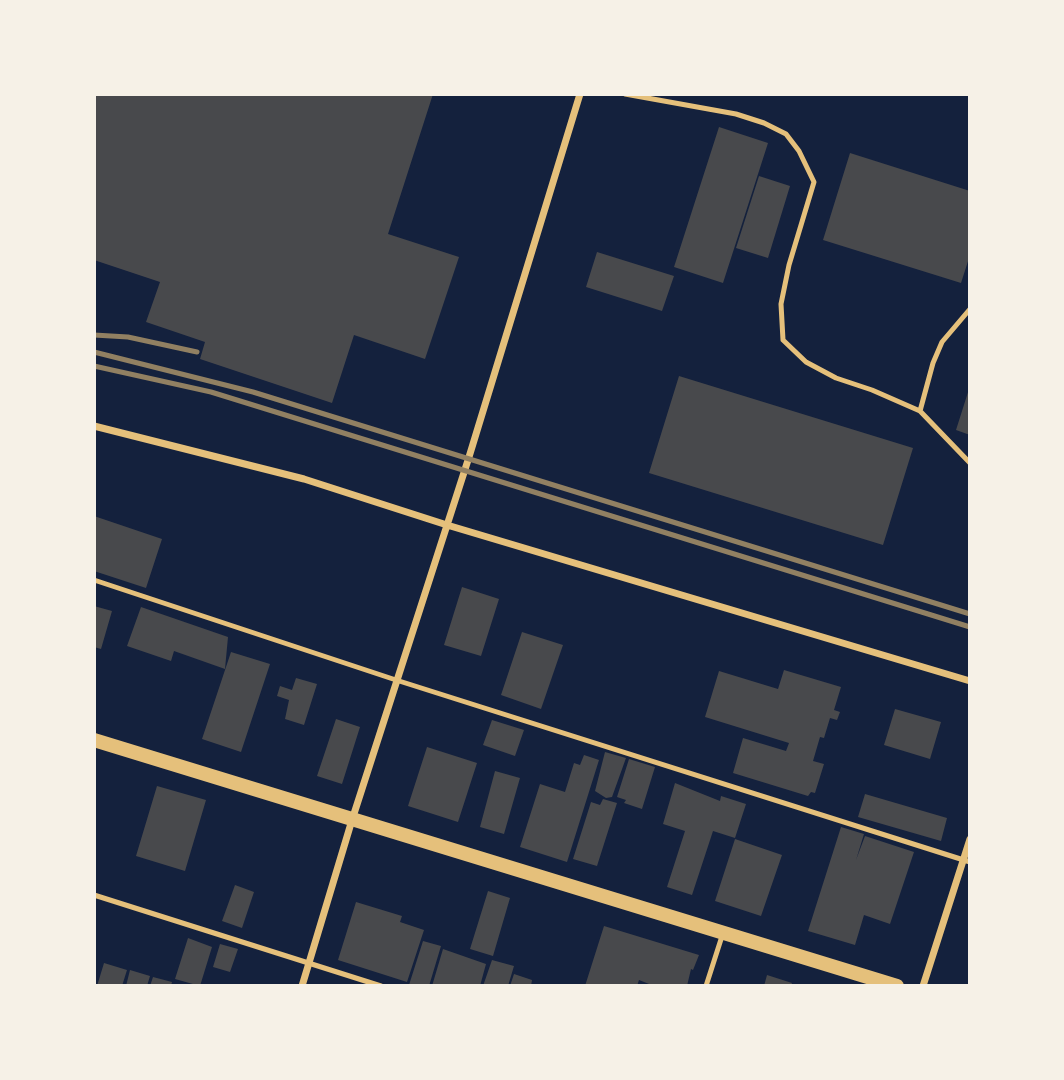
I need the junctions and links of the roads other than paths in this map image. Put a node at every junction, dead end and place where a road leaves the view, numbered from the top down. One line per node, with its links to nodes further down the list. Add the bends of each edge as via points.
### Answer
1 (579, 94): 7 (street)
2 (625, 94): 4 (lane, via 736,114 786,134 814,182 781,304 783,340 806,362 836,378)
3 (970, 309): 4 (lane, via 942,342)
4 (919, 411): 6 (lane)
5 (94, 426): 7 (street, via 304,479)
6 (970, 463)
7 (447, 524): 9 (street); 10 (street)
8 (94, 580): 9 (lane)
9 (396, 680): 12 (street); 14 (lane)
10 (970, 681)
11 (94, 740): 12 (main road)
12 (352, 820): 16 (main road); 17 (street)
13 (970, 839): 14 (street)
14 (966, 861): 22 (street)
15 (94, 895): 17 (lane)
16 (723, 933): 20 (lane); 21 (main road)
17 (308, 963): 18 (street); 19 (lane)
18 (302, 985)
19 (381, 985)
20 (706, 985)
21 (897, 985)
22 (923, 985)

